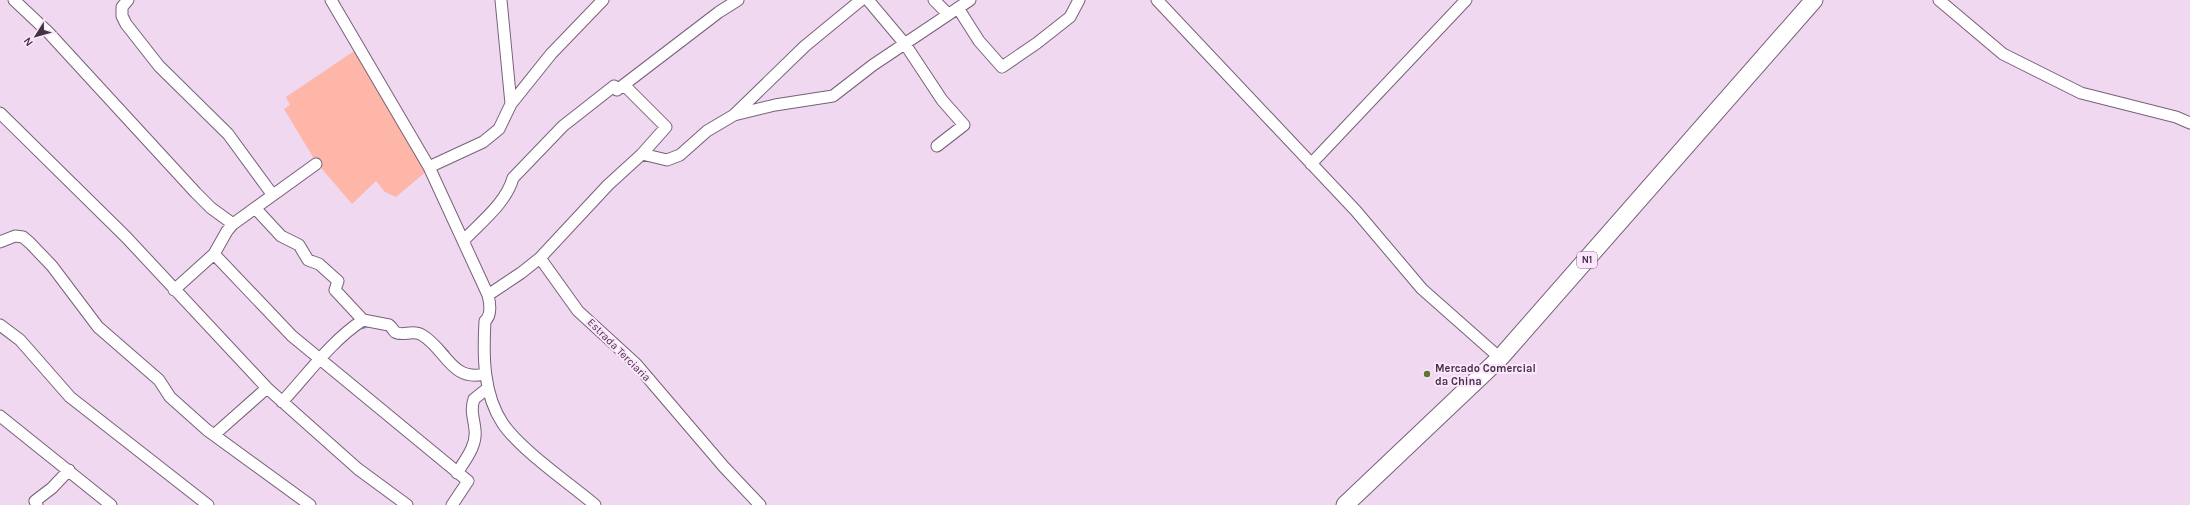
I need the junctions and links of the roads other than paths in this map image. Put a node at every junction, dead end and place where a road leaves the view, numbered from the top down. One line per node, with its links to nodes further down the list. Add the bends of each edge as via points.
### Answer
1 (14, 0): 32 (street, via 48,32 196,193)
2 (128, 0): 30 (street, via 122,7 122,16 142,45 186,94 228,134)
3 (331, 0): 29 (street)
4 (501, 0): 21 (street)
5 (603, 0): 21 (street, via 551,54)
6 (738, 0): 16 (street)
7 (861, 0): 23 (street, via 805,46)
8 (868, 0): 19 (street)
9 (934, 0): 18 (street)
10 (970, 0): 17 (street)
11 (1079, 0): 17 (street, via 1070,17 1002,67 979,41)
12 (1157, 0): 28 (street)
13 (1466, 0): 28 (street)
14 (1814, 0): 42 (highway, N1)
15 (1939, 0): 24 (street, via 2003,54 2081,93 2176,117)
16 (724, 4): 20 (street)
17 (958, 8): 18 (street)
18 (948, 14): 19 (street)
19 (904, 44): 23 (street, via 833,96 775,105); 25 (street, via 934,90 964,125)
20 (624, 85): 26 (street, via 666,127); 33 (street, via 617,90 614,86 563,126 513,178 510,188 493,210)
21 (511, 104): 29 (street, via 499,129 483,142)
22 (0, 113): 37 (street, via 126,237)
23 (734, 115): 26 (street, via 707,131 680,155 667,160)
24 (2190, 123)
25 (937, 146)
26 (642, 154): 36 (street, via 608,185)
27 (316, 164): 30 (street)
28 (1311, 164): 42 (street, via 1356,211 1422,289)
29 (429, 167): 33 (street)
30 (272, 194): 31 (street)
31 (255, 208): 32 (street); 39 (street, via 280,236 299,245 308,260 320,264 338,281 335,290 338,295)
32 (233, 224): 35 (street)
33 (464, 240): 38 (street)
34 (0, 242): 49 (street, via 15,236 23,237 30,243 52,266 101,331 159,380 181,408)
35 (214, 254): 37 (street); 43 (street, via 292,336)
36 (540, 258): 38 (street); 59 (street, Estrada Terciaria, via 578,311 636,364)
37 (174, 290): 45 (street)
38 (488, 294): 44 (street, via 490,304 488,318 485,321)
39 (363, 320): 43 (street, via 349,329); 44 (street, via 389,325 398,333 415,331 432,342 448,364 468,375)
40 (0, 325): 41 (street)
41 (5, 332): 54 (street, via 20,340 35,355 70,397)
42 (1500, 358): 60 (highway, N1)
43 (320, 360): 47 (street); 51 (street)
44 (485, 374): 46 (street)
45 (267, 388): 47 (street); 49 (street)
46 (488, 388): 51 (street, via 474,399 471,407 475,438); 58 (street, via 498,415 512,435)
47 (282, 402): 56 (street, via 358,469)
48 (0, 416): 50 (street)
49 (215, 434): 55 (street)
50 (69, 470): 52 (street, via 35,501); 53 (street)
51 (457, 473): 57 (street, via 468,481)
52 (37, 505)
53 (111, 505)
54 (208, 505)
55 (310, 505)
56 (407, 505)
57 (452, 505)
58 (595, 505)
59 (760, 505)
60 (1345, 505)

